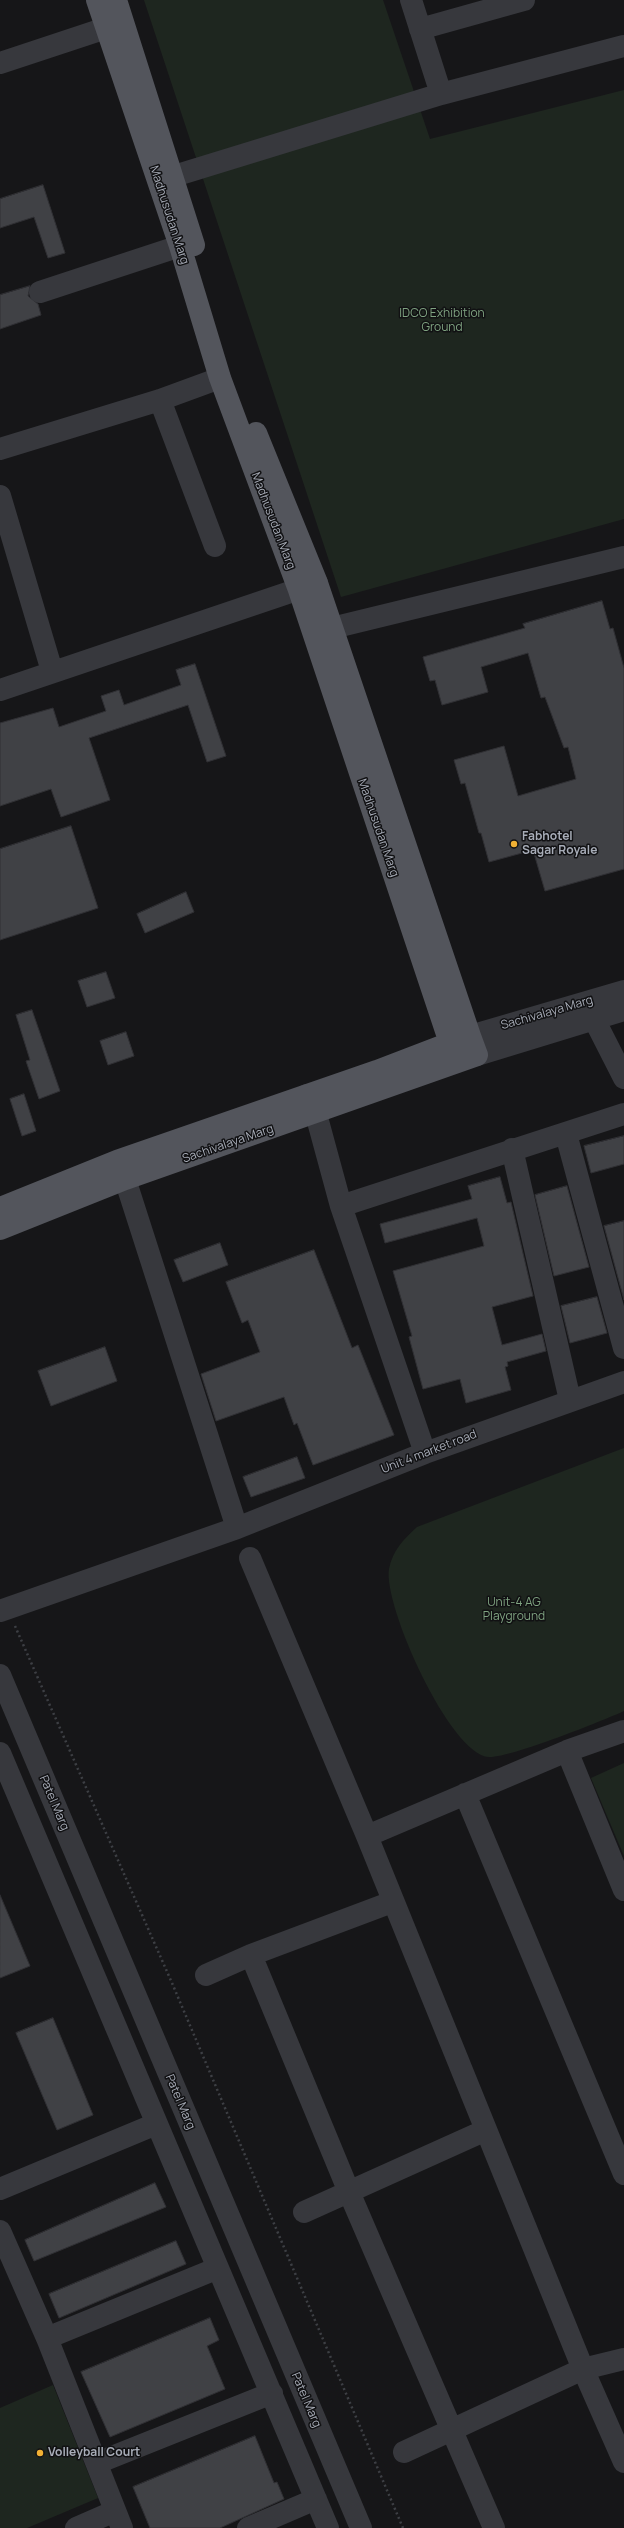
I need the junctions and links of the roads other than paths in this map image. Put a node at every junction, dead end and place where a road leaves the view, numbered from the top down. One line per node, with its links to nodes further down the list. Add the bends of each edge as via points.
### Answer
1 (96, 0): 5 (main road, Madhusudan Marg)
2 (116, 0): 10 (main road, Madhusudan Marg)
3 (411, 0): 6 (street)
4 (524, 0): 6 (street)
5 (106, 28): 8 (street); 11 (main road, Madhusudan Marg)
6 (420, 29): 9 (street)
7 (624, 46): 9 (street)
8 (0, 63)
9 (441, 94): 10 (street)
10 (174, 176): 19 (main road, Madhusudan Marg, via 234,380)
11 (180, 246): 12 (street); 13 (main road, Madhusudan Marg)
12 (40, 292)
13 (220, 378): 14 (street); 19 (main road, Madhusudan Marg)
14 (160, 400): 15 (street); 17 (street)
15 (0, 450)
16 (0, 496): 21 (street)
17 (215, 546)
18 (623, 561): 20 (street)
19 (308, 587): 20 (main road, Madhusudan Marg); 21 (street); 26 (main road, Madhusudan Marg)
20 (332, 628): 26 (main road, Madhusudan Marg)
21 (52, 671): 22 (street)
22 (0, 690)
23 (624, 991): 26 (street, Sachivalaya Marg)
24 (624, 1010): 25 (street, Sachivalaya Marg)
25 (594, 1019): 26 (street, Sachivalaya Marg); 27 (street)
26 (463, 1049): 28 (main road, Sachivalaya Marg, via 377,1071); 29 (main road, Sachivalaya Marg)
27 (624, 1078)
28 (307, 1094): 29 (street); 33 (main road, Sachivalaya Marg)
29 (316, 1114): 33 (main road, Sachivalaya Marg); 34 (street)
30 (624, 1114): 31 (street)
31 (566, 1134): 32 (street); 37 (street)
32 (512, 1149): 34 (street); 39 (street)
33 (121, 1170): 35 (main road, Sachivalaya Marg); 36 (main road, Sachivalaya Marg); 41 (street)
34 (341, 1206): 40 (street)
35 (0, 1208)
36 (0, 1229)
37 (624, 1348)
38 (624, 1382): 39 (street, Unit 4 market road)
39 (570, 1400): 40 (street, Unit 4 market road)
40 (424, 1452): 41 (street, Unit 4 market road)
41 (237, 1528): 43 (street, Unit 4 market road)
42 (250, 1558): 49 (street)
43 (3, 1610)
44 (0, 1675): 75 (street, Patel Marg)
45 (624, 1731): 46 (street)
46 (567, 1752): 48 (street); 50 (street)
47 (0, 1753): 54 (street)
48 (465, 1794): 49 (street); 56 (street)
49 (366, 1836): 51 (street)
50 (624, 1890)
51 (392, 1902): 52 (street); 55 (street)
52 (251, 1955): 53 (street); 58 (street)
53 (206, 1975)
54 (156, 2124): 57 (street); 61 (street)
55 (486, 2130): 58 (street); 64 (street)
56 (624, 2174)
57 (0, 2189)
58 (349, 2192): 59 (street); 66 (street)
59 (304, 2212)
60 (0, 2231): 62 (street)
61 (218, 2268): 62 (street); 65 (street)
62 (47, 2338): 69 (street)
63 (624, 2359): 64 (street)
64 (584, 2369): 66 (street); 68 (street)
65 (272, 2393): 69 (street); 70 (street)
66 (452, 2431): 67 (street); 76 (street)
67 (404, 2452)
68 (624, 2462)
69 (97, 2463): 71 (street)
70 (316, 2499): 73 (street); 74 (street)
71 (119, 2520): 72 (street)
72 (76, 2528)
73 (248, 2528)
74 (328, 2528)
75 (361, 2528)
76 (494, 2528)

